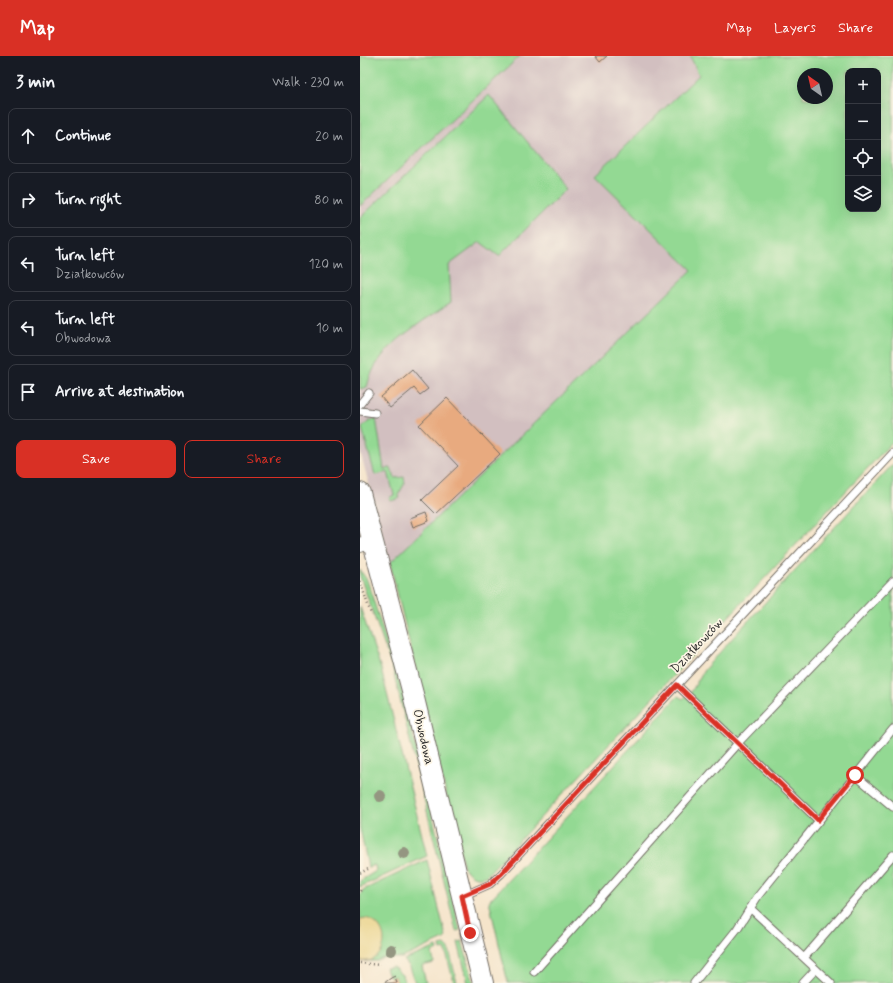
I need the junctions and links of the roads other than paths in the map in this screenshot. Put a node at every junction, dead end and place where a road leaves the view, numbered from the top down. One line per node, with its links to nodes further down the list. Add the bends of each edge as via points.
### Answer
1 (370, 393): 2 (lane)
2 (360, 404)
3 (360, 411): 4 (lane)
4 (374, 413)
5 (893, 453): 9 (lane, Działkowców)
6 (360, 493): 7 (main road, Obwodowa)
7 (366, 543): 16 (main road, Obwodowa, via 413,694)
8 (893, 581): 11 (lane)
9 (677, 685): 11 (lane); 16 (lane, Działkowców, via 501,874 490,884)
10 (893, 729): 12 (lane)
11 (738, 743): 14 (lane); 20 (lane)
12 (855, 775): 13 (lane); 14 (lane)
13 (893, 807)
14 (818, 820): 17 (lane)
15 (893, 855): 18 (lane)
16 (462, 896): 21 (main road, Obwodowa)
17 (750, 908): 18 (lane); 22 (lane, via 737,929)
18 (804, 958): 19 (lane)
19 (816, 969): 23 (lane); 24 (lane)
20 (534, 972)
21 (483, 983)
22 (694, 983)
23 (803, 983)
24 (831, 983)

